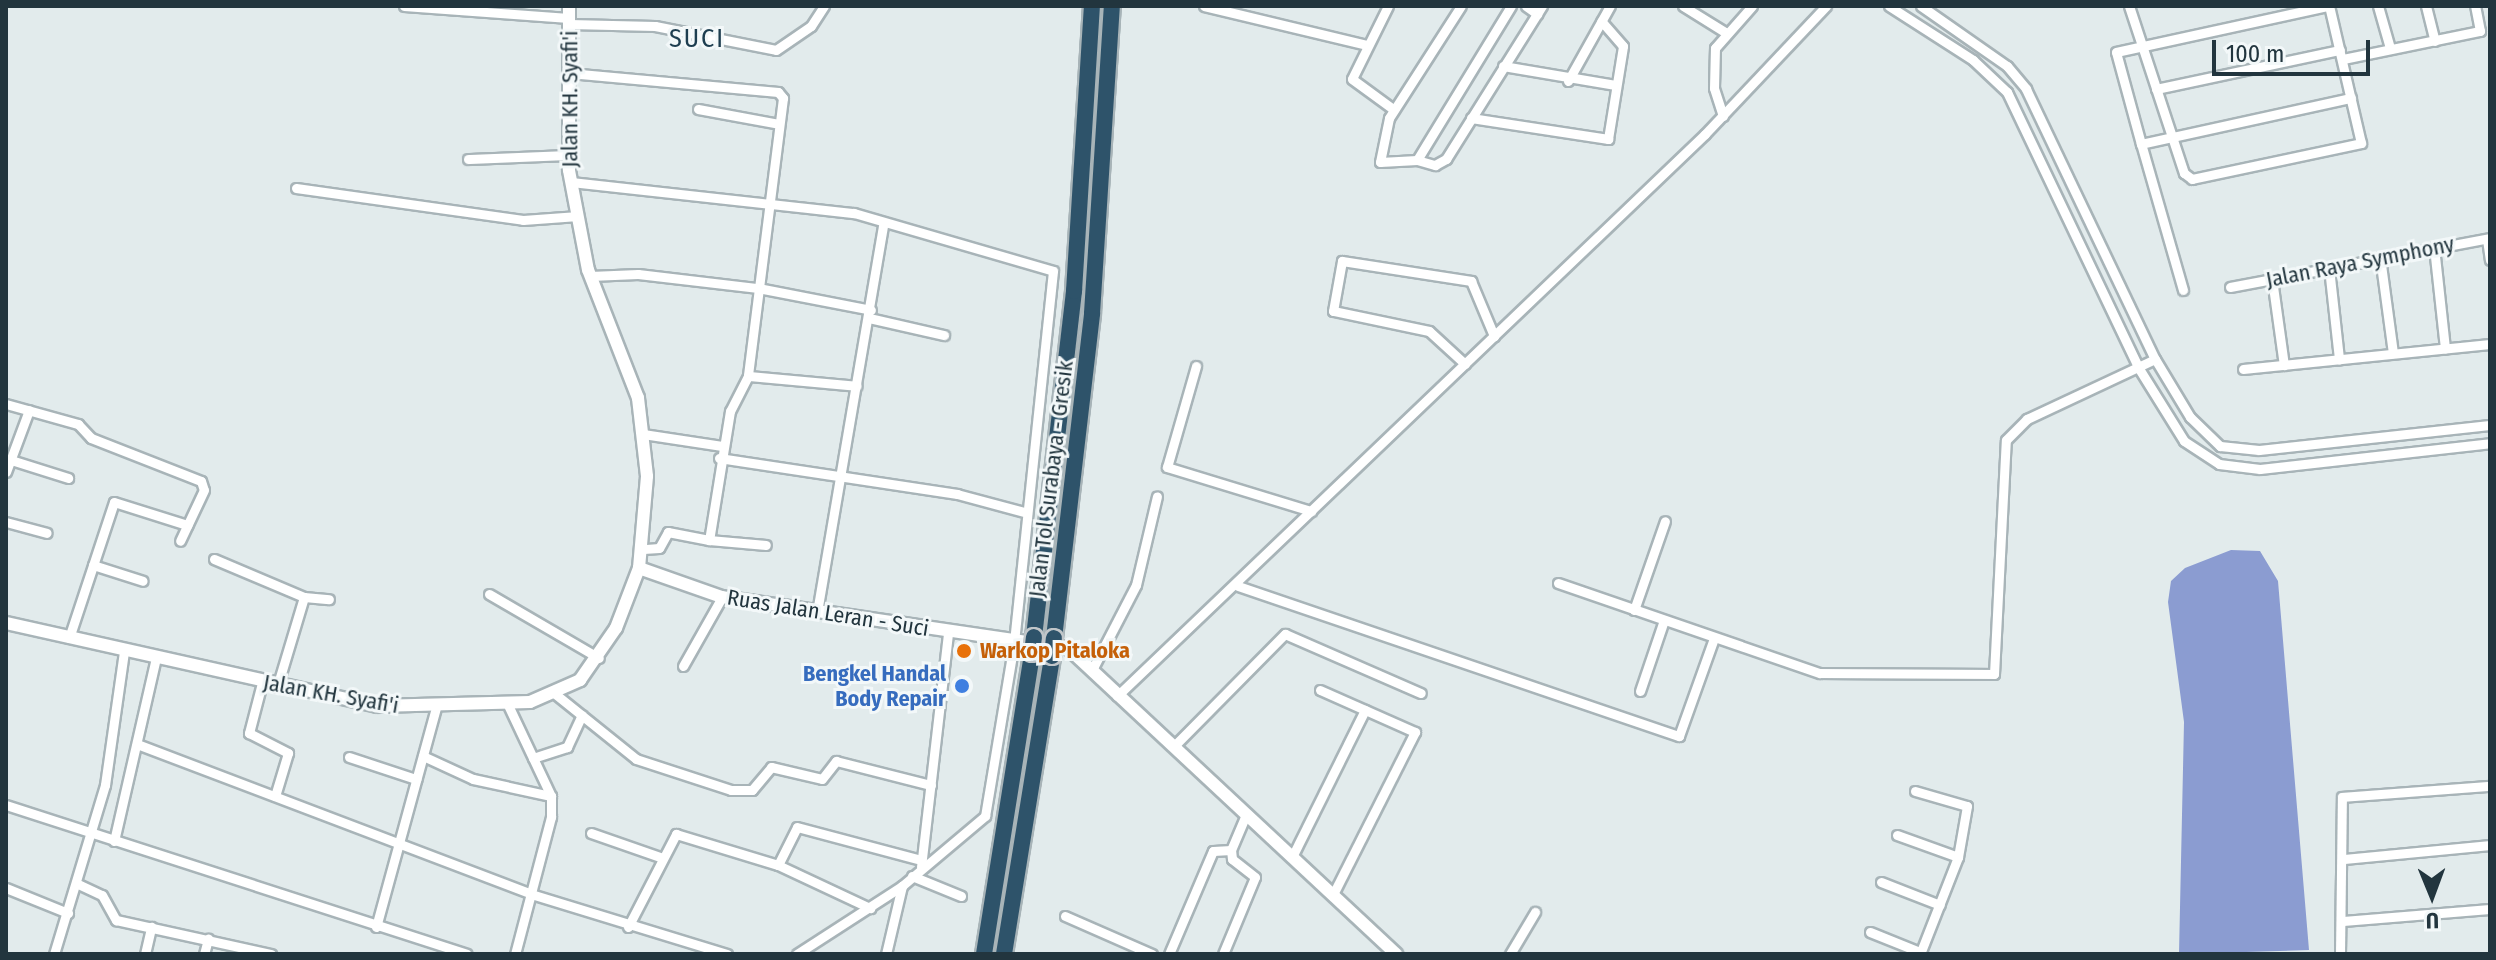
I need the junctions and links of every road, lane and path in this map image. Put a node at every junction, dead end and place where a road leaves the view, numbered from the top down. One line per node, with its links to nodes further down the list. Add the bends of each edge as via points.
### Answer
1 (404, 6): 22 (street)
2 (824, 6): 22 (street, via 811,26 776,50 655,26)
3 (1092, 6): 188 (highway, Jalan Tol Surabaya - Gresik, via 1074,291 1033,645)
4 (1112, 6): 189 (highway, Jalan Tol Surabaya - Gresik, bridge, via 1092,313 1052,656)
5 (1204, 6): 26 (street)
6 (1388, 6): 26 (street)
7 (1461, 6): 37 (street)
8 (1511, 6): 45 (street)
9 (1526, 6): 21 (street)
10 (1610, 6): 23 (street)
11 (1683, 6): 24 (street)
12 (1752, 6): 24 (street)
13 (1826, 6): 38 (street)
14 (1889, 6): 72 (street, via 1973,60 2007,92)
15 (1921, 6): 67 (street, via 2007,66 2026,89)
16 (2129, 6): 27 (street)
17 (2328, 6): 27 (street); 29 (street)
18 (2378, 6): 28 (street)
19 (2426, 6): 25 (street)
20 (2475, 6): 25 (street, via 2481,30)
21 (1539, 10): 30 (street)
22 (569, 16): 31 (main road, Jalan KH. Syafi'i)
23 (1601, 21): 32 (street); 33 (street, via 1621,37)
24 (1725, 32): 38 (street, via 1713,67)
25 (2435, 41): 28 (street)
26 (1366, 45): 37 (street, via 1353,83)
27 (2140, 45): 34 (street); 42 (street, via 2114,54)
28 (2390, 48): 29 (street)
29 (2342, 54): 34 (street); 35 (street)
30 (1503, 66): 32 (street); 39 (street)
31 (569, 73): 40 (street, via 778,92); 43 (main road, Jalan KH. Syafi'i)
32 (1568, 81): 33 (street)
33 (1615, 85): 39 (street, via 1608,139)
34 (2156, 89): 41 (street)
35 (2351, 98): 41 (street); 41 (street, via 2359,144 2197,179 2184,173)
36 (698, 109): 40 (street)
37 (1393, 109): 45 (street, via 1379,160)
38 (1723, 116): 63 (street)
39 (1471, 118): 45 (street, via 1442,163)
40 (779, 124): 48 (street)
41 (2172, 134): 42 (street)
42 (2141, 144): 60 (street)
43 (569, 155): 44 (street); 46 (main road, Jalan KH. Syafi'i)
44 (468, 159)
45 (1417, 160)
46 (571, 182): 48 (street); 49 (main road, Jalan KH. Syafi'i)
47 (296, 188): 49 (street, via 523,220)
48 (767, 200): 50 (street); 59 (street)
49 (578, 216): 56 (main road, Jalan KH. Syafi'i)
50 (883, 224): 61 (street); 89 (street, via 1051,267)
51 (2489, 238): 52 (street, Jalan Raya Symphony); 54 (street)
52 (2434, 247): 53 (street, Jalan Raya Symphony); 65 (street)
53 (2380, 257): 55 (street, Jalan Raya Symphony); 66 (street)
54 (2490, 260)
55 (2329, 268): 57 (street, Jalan Raya Symphony); 68 (street)
56 (590, 276): 59 (street, via 638,274); 79 (main road, Jalan KH. Syafi'i, via 638,398)
57 (2272, 279): 58 (street, Jalan Raya Symphony); 70 (street)
58 (2230, 287)
59 (758, 288): 61 (street); 74 (street)
60 (2183, 290)
61 (870, 314): 62 (street); 75 (street)
62 (944, 335)
63 (1494, 336): 69 (street); 69 (street, via 1471,281 1342,261 1333,311 1429,331)
64 (2490, 344): 65 (street)
65 (2445, 348): 66 (street)
66 (2393, 353): 68 (street)
67 (2155, 359): 72 (street); 78 (street, via 2198,427 2220,446 2241,451)
68 (2339, 359): 70 (street)
69 (1465, 364): 88 (street)
70 (2284, 365): 73 (street)
71 (1196, 366): 88 (street, via 1167,467)
72 (2138, 367): 80 (street, via 2184,441 2219,464 2260,469); 114 (street, via 2027,419 2006,440 1994,674 1820,673)
73 (2243, 369)
74 (748, 376): 75 (street); 81 (street)
75 (857, 386): 86 (street)
76 (6, 404): 77 (street)
77 (29, 410): 83 (street); 92 (street, via 201,481)
78 (2490, 425)
79 (643, 434): 81 (street); 97 (main road, Jalan KH. Syafi'i)
80 (2490, 443)
81 (722, 446): 82 (street)
82 (719, 458): 86 (street); 94 (street)
83 (11, 460): 84 (street); 85 (street)
84 (6, 472)
85 (68, 478)
86 (844, 478): 89 (street); 109 (street)
87 (1157, 496): 120 (street, via 1136,585)
88 (1311, 511): 103 (street)
89 (1024, 512): 115 (street)
90 (1665, 521): 108 (street)
91 (6, 522): 93 (street)
92 (187, 525): 95 (street); 99 (street, via 117,499)
93 (47, 533)
94 (709, 540): 96 (street); 97 (street, via 668,532 659,548)
95 (180, 541)
96 (766, 545)
97 (643, 549): 100 (main road, Jalan KH. Syafi'i)
98 (214, 559): 105 (street)
99 (93, 565): 101 (street); 113 (street)
100 (639, 568): 106 (main road, Ruas Jalan Leran - Suci); 118 (main road, Jalan KH. Syafi'i)
101 (143, 581)
102 (1558, 583): 108 (street)
103 (1238, 586): 114 (street, via 1679,736); 127 (street)
104 (489, 594): 118 (street)
105 (304, 597): 107 (street); 122 (street)
106 (722, 597): 109 (main road, Ruas Jalan Leran - Suci); 119 (street)
107 (329, 599)
108 (1634, 610): 110 (street)
109 (817, 612): 112 (main road, Ruas Jalan Leran - Suci)
110 (1664, 620): 114 (street); 124 (street)
111 (6, 623): 113 (main road, Jalan KH. Syafi'i)
112 (948, 632): 115 (main road, Ruas Jalan Leran - Suci); 138 (street)
113 (69, 638): 116 (main road, Jalan KH. Syafi'i)
114 (1714, 638)
115 (1014, 643): 120 (main road, Ruas Jalan Leran - Suci, via 1068,648); 156 (street, via 983,822)
116 (124, 651): 117 (main road, Jalan KH. Syafi'i); 146 (street)
117 (156, 658): 121 (main road, Jalan KH. Syafi'i); 132 (street)
118 (599, 658): 125 (main road, Jalan KH. Syafi'i)
119 (683, 666)
120 (1093, 668): 127 (main road)
121 (262, 683): 122 (main road, Jalan KH. Syafi'i); 141 (street, via 249,733 288,753)
122 (277, 687): 129 (main road, Jalan KH. Syafi'i, via 377,706)
123 (1320, 690): 130 (street)
124 (1640, 691)
125 (554, 693): 128 (main road, Jalan KH. Syafi'i); 131 (street)
126 (1421, 693): 133 (street, via 1285,634)
127 (1117, 696): 133 (main road)
128 (508, 705): 129 (main road, Jalan KH. Syafi'i); 136 (street, via 519,740)
129 (436, 708): 134 (street)
130 (1365, 710): 153 (street); 164 (street, via 1415,732)
131 (582, 715): 136 (street, via 563,750); 138 (street, via 636,759 731,790 752,790 771,767 822,779 836,761)
132 (137, 744): 141 (street); 148 (street)
133 (1174, 746): 144 (main road)
134 (423, 756): 137 (street); 142 (street, via 473,779)
135 (349, 757): 137 (street)
136 (533, 758): 142 (street)
137 (416, 779): 149 (street)
138 (931, 785): 156 (street)
139 (2490, 786): 155 (street, via 2345,795)
140 (1915, 791): 154 (street, via 1966,805)
141 (275, 796): 149 (street)
142 (551, 796): 163 (street)
143 (6, 805): 146 (street)
144 (1246, 815): 151 (street); 153 (main road)
145 (591, 833): 152 (street)
146 (93, 834): 148 (street); 160 (street)
147 (1897, 835): 154 (street)
148 (114, 841): 174 (street)
149 (398, 844): 163 (street); 174 (street)
150 (2490, 845): 155 (street)
151 (1231, 850): 191 (street, via 1213,851); 192 (street, via 1232,859 1255,877)
152 (660, 857): 157 (street, via 676,834); 175 (street)
153 (1292, 857): 164 (main road)
154 (1958, 857): 166 (street)
155 (2344, 859): 172 (street)
156 (919, 863): 157 (street, via 797,827); 158 (street)
157 (778, 865): 167 (street)
158 (912, 876): 161 (street); 165 (street)
159 (1881, 882): 166 (street)
160 (78, 884): 170 (street); 173 (street, via 102,895 114,919)
161 (902, 886): 167 (street); 187 (street)
162 (6, 888): 170 (street)
163 (531, 894): 175 (street); 184 (street)
164 (1333, 894): 193 (main road)
165 (961, 896)
166 (1940, 905): 178 (street)
167 (870, 908): 186 (street)
168 (2490, 909): 172 (street)
169 (1535, 912): 194 (street)
170 (68, 913): 179 (street)
171 (1065, 916): 190 (street)
172 (2343, 921): 195 (street)
173 (151, 927): 177 (street); 180 (street)
174 (376, 927): 183 (street)
175 (628, 927): 185 (street)
176 (1870, 932): 178 (street)
177 (208, 939): 181 (street); 182 (street)
178 (1920, 953)
179 (54, 954)
180 (145, 954)
181 (204, 954)
182 (271, 954)
183 (467, 954)
184 (515, 954)
185 (727, 954)
186 (797, 954)
187 (886, 954)
188 (984, 954)
189 (1004, 954)
190 (1152, 954)
191 (1169, 954)
192 (1223, 954)
193 (1396, 954)
194 (1510, 954)
195 (2340, 954)

